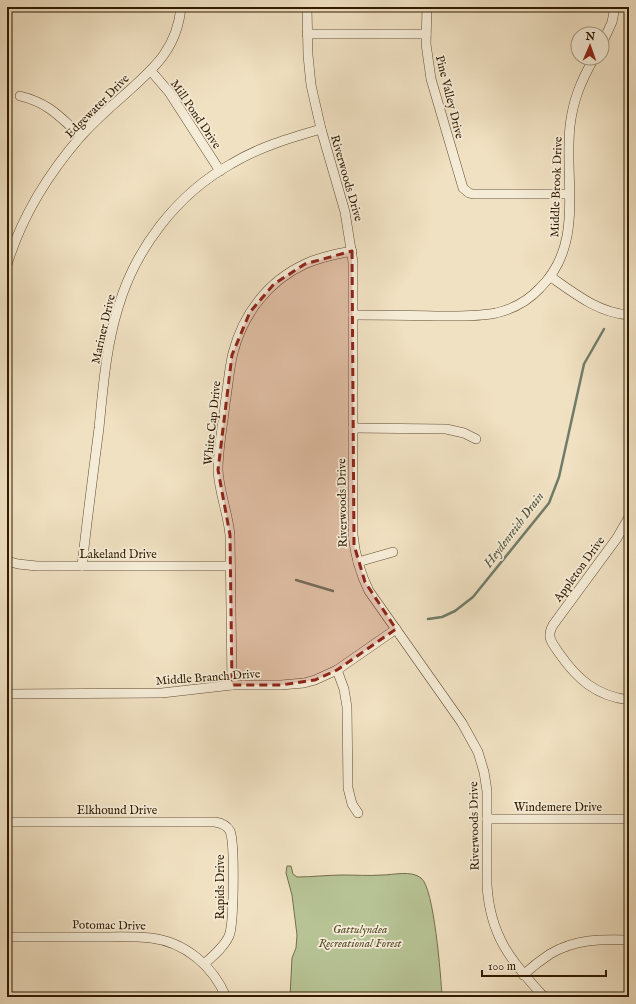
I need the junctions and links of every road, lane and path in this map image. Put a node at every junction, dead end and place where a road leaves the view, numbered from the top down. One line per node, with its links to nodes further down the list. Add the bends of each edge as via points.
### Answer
1 (181, 7): 9 (street, Edgewater Drive, via 173,40)
2 (307, 7): 6 (street, Riverwoods Drive)
3 (427, 7): 7 (street, Pine Valley Drive)
4 (615, 7): 5 (street)
5 (610, 26)
6 (307, 34): 7 (street); 11 (street, Riverwoods Drive, via 311,85)
7 (426, 34): 14 (street, Pine Valley Drive, via 428,67 434,94 461,184 466,191 473,194)
8 (590, 66): 14 (street, Middle Brook Drive, via 580,85 571,117)
9 (151, 71): 12 (street, Edgewater Drive, via 106,110); 13 (street, Mill Pond Drive, via 169,92)
10 (20, 96): 12 (street, via 48,106)
11 (321, 129): 13 (street, Mariner Drive, via 260,149); 15 (street, Riverwoods Drive, via 346,212)
12 (82, 136): 16 (street, Edgewater Drive, via 45,185)
13 (220, 171): 27 (street, Mariner Drive, via 187,196 158,229 138,261 122,295 107,359)
14 (569, 194): 18 (street, Middle Brook Drive, via 566,244)
15 (352, 251): 19 (street, Riverwoods Drive); 28 (street, White Cap Drive, via 315,260 283,277 257,302 239,332 230,366 218,470 229,524)
16 (9, 253): 17 (street, Edgewater Drive)
17 (7, 265)
18 (551, 277): 19 (street, Middle Brook Drive, via 518,306 498,312 469,316); 20 (street, via 593,305 613,313)
19 (353, 315): 21 (street, Riverwoods Drive)
20 (629, 315)
21 (353, 428): 22 (street, via 446,429); 26 (street, Riverwoods Drive, via 353,535)
22 (476, 439)
23 (629, 517): 33 (street, Appleton Drive, via 552,625 549,634 551,642 581,680 605,694)
24 (394, 552): 26 (street)
25 (7, 561): 27 (street, Lakeland Drive, via 27,565)
26 (358, 562): 29 (street, Riverwoods Drive, via 369,591)
27 (82, 566): 28 (street, Lakeland Drive)
28 (230, 566): 31 (street, White Cap Drive)
29 (396, 629): 30 (street, Middle Branch Drive); 35 (street, Riverwoods Drive, via 473,741 482,761)
30 (337, 670): 31 (street, Middle Branch Drive, via 304,683); 34 (street, via 347,707 348,788 352,804)
31 (232, 685): 32 (street, Middle Branch Drive, via 162,693)
32 (7, 694)
33 (629, 700)
34 (358, 813)
35 (488, 819): 36 (street, Windemere Drive); 42 (street, Riverwoods Drive, via 488,897 492,921 502,944)
36 (629, 820)
37 (7, 822): 38 (street, Elkhound Drive, via 215,822)
38 (226, 826): 41 (street, Rapids Drive, via 231,836 233,917 226,942)
39 (7, 937): 41 (street, Potomac Drive, via 151,938 181,947)
40 (629, 940): 42 (street, via 576,943 551,953)
41 (204, 964): 43 (street, Potomac Drive, via 218,981)
42 (523, 974): 44 (street, Riverwoods Drive)
43 (226, 997)
44 (544, 997)

